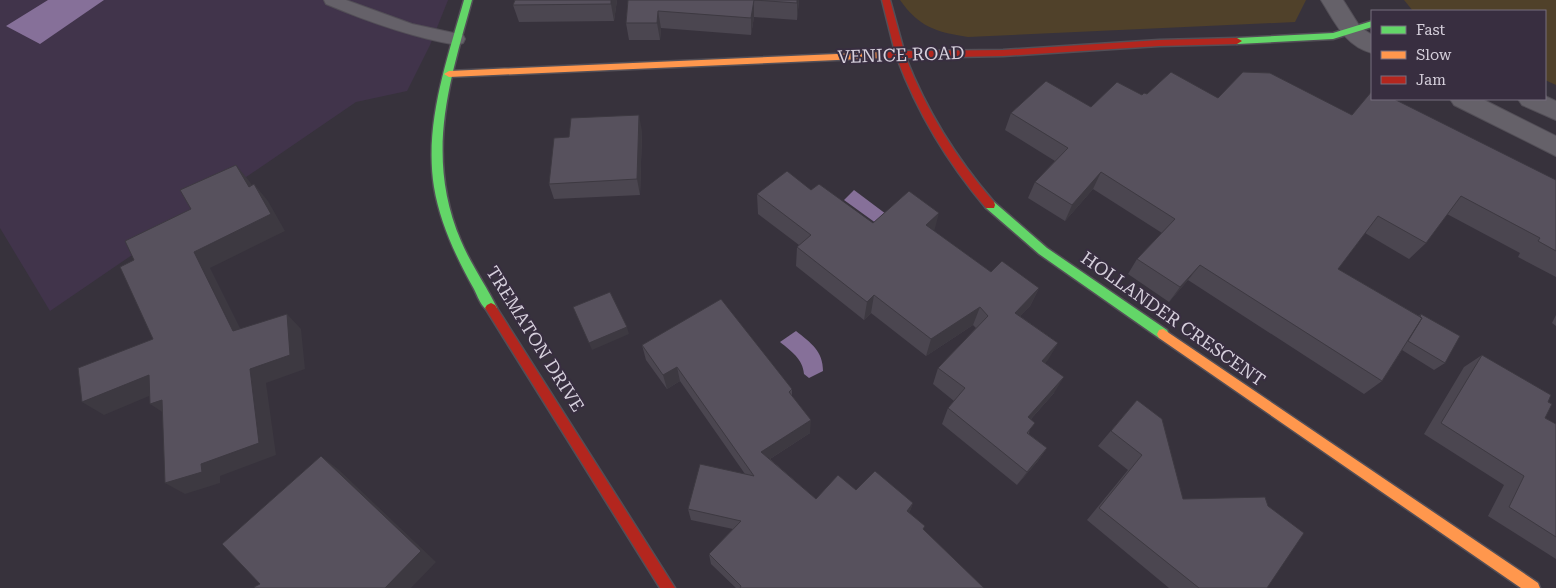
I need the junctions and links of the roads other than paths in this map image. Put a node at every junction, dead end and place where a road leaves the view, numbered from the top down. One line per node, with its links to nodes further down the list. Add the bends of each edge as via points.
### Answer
1 (332, 0): 6 (lane)
2 (374, 0): 6 (lane)
3 (468, 0): 8 (street, TREMATON DRIVE)
4 (886, 0): 10 (street, HOLLANDER CRESCENT)
5 (1334, 2): 7 (street)
6 (372, 17): 8 (lane, via 426,35)
7 (1365, 26): 9 (street); 10 (street, VENICE ROAD, via 1306,39 1159,43 1003,53)
8 (457, 39): 11 (street, TREMATON DRIVE)
9 (1371, 42)
10 (897, 54): 11 (street, VENICE ROAD); 17 (street, HOLLANDER CRESCENT, via 918,106 943,147 986,202 1043,251)
11 (450, 74): 16 (street, TREMATON DRIVE, via 438,133 440,188 456,240 498,321)
12 (1464, 100): 15 (street)
13 (1532, 100): 14 (street)
14 (1556, 111)
15 (1556, 147)
16 (668, 588)
17 (1534, 588)

